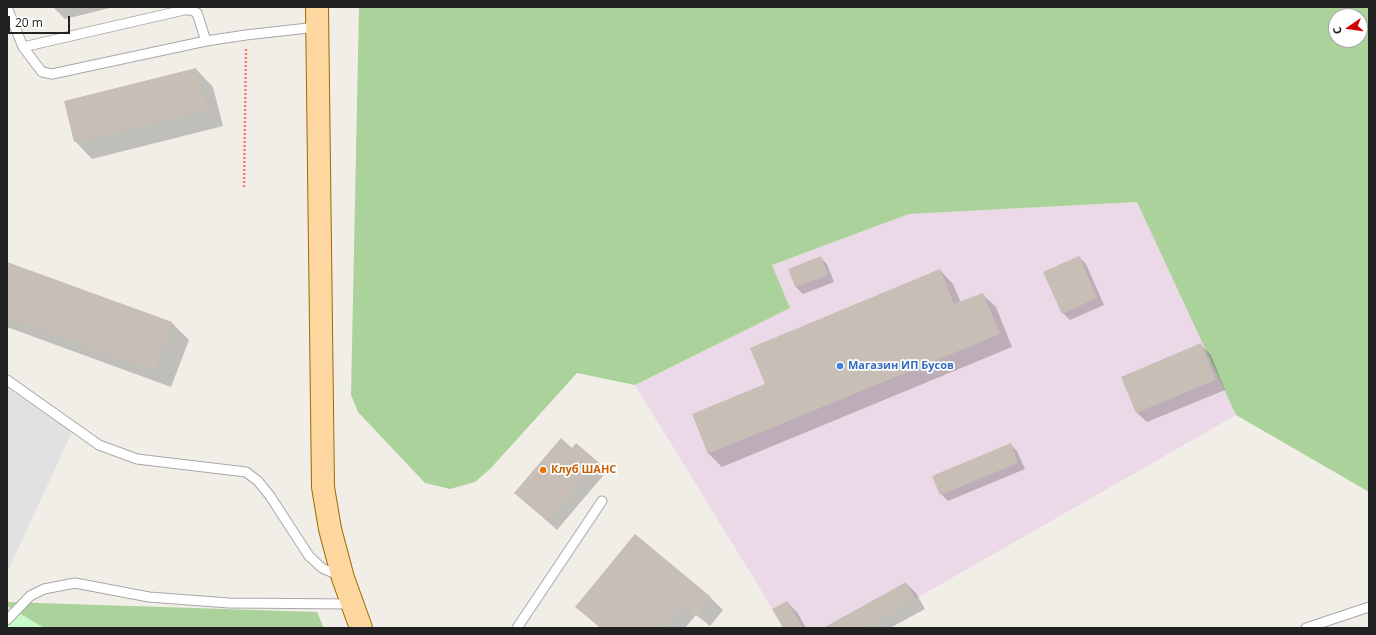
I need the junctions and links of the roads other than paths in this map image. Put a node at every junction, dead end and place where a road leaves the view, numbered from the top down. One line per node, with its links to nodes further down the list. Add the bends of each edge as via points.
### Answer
1 (7, 7): 4 (lane)
2 (317, 17): 3 (lane); 7 (main road, via 323,487 330,529)
3 (206, 41): 4 (lane, via 52,74 42,72); 4 (lane, via 197,13 184,10)
4 (23, 47)
5 (7, 380): 7 (lane, via 99,445 137,459 246,472 258,481 270,496 309,556 322,568)
6 (602, 501): 12 (lane)
7 (343, 578): 8 (main road)
8 (352, 604): 10 (lane, via 213,602 149,597 75,583 44,589 30,596); 11 (main road)
9 (1369, 607): 13 (lane)
10 (7, 620)
11 (361, 628)
12 (517, 628)
13 (1306, 628)

